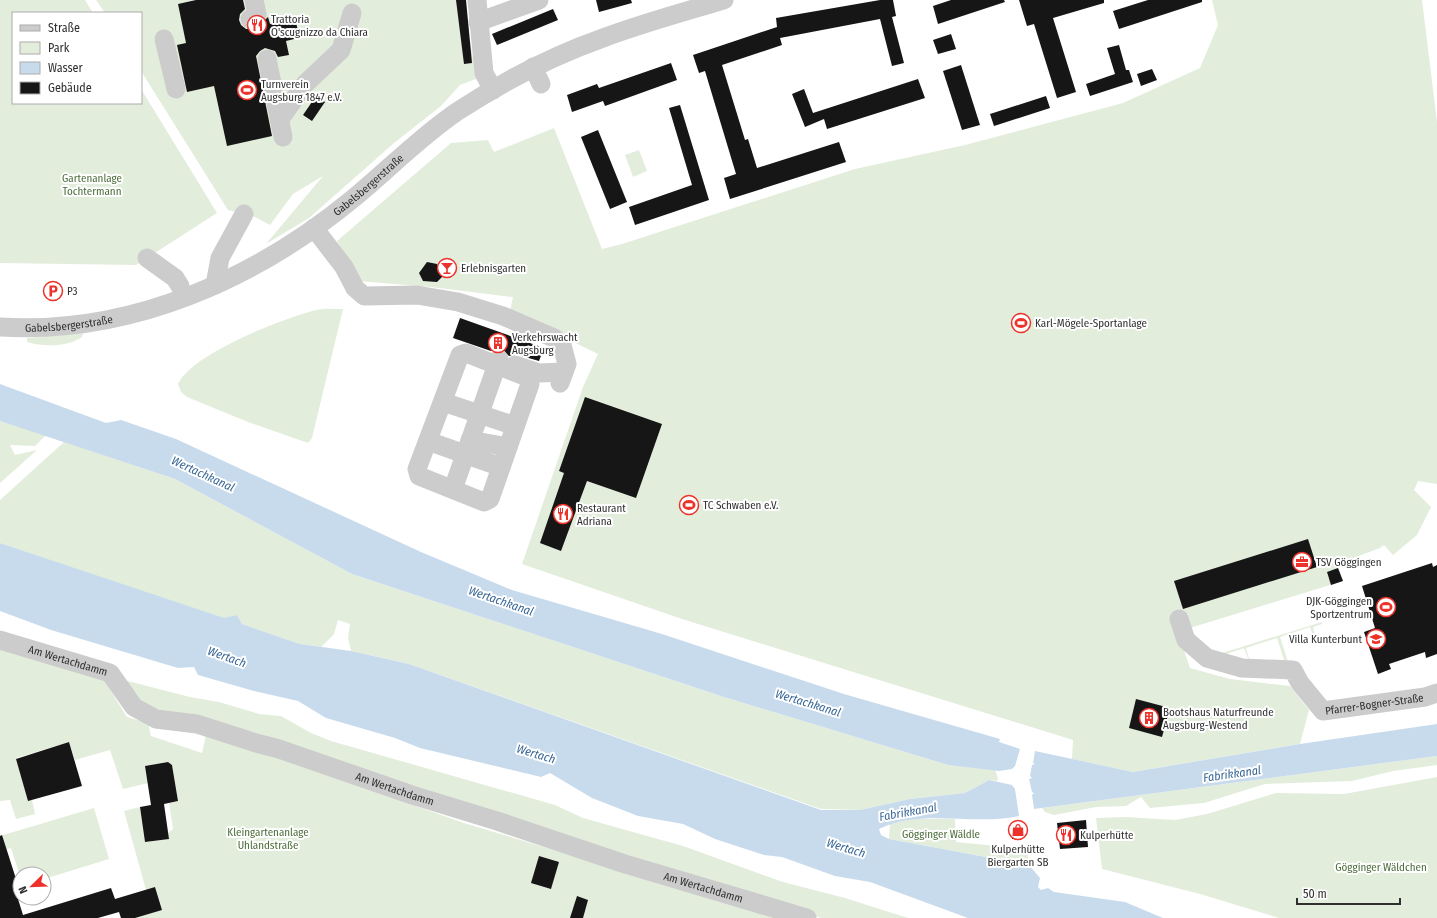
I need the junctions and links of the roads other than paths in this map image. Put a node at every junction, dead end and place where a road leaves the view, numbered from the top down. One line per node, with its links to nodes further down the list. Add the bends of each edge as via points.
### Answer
1 (254, 0): 7 (street, via 257,14)
2 (477, 0): 8 (street)
3 (539, 0): 8 (street)
4 (724, 0): 5 (street, Gabelsbergerstraße)
5 (681, 6): 12 (street, Gabelsbergerstraße, via 602,38 537,76)
6 (352, 13): 10 (street, via 341,50 305,84 282,128)
7 (250, 19)
8 (478, 22): 12 (street, via 484,72)
9 (164, 39): 11 (street)
10 (267, 59)
11 (176, 89)
12 (493, 90): 14 (street, Gabelsbergerstraße, via 425,135 355,197)
13 (244, 214): 15 (street)
14 (314, 228): 17 (street, Gabelsbergerstraße); 22 (street, via 344,267 355,288 364,296 417,295 458,302 503,316 554,338 562,345 567,364 562,377)
15 (223, 243): 17 (street); 19 (street)
16 (147, 258): 18 (street)
17 (244, 272): 19 (street, Gabelsbergerstraße)
18 (176, 276)
19 (215, 285): 20 (street, Gabelsbergerstraße, via 94,326)
20 (1, 331)
21 (462, 346): 22 (street)
22 (498, 362): 23 (street, via 466,353 460,355); 24 (street); 25 (street, via 527,377 530,384)
23 (443, 402): 24 (street); 26 (street)
24 (480, 414): 25 (street); 27 (street)
25 (515, 426): 28 (street)
26 (428, 441): 27 (street); 30 (street, via 417,469 420,476)
27 (468, 447): 28 (street); 29 (street); 30 (street)
28 (508, 447): 29 (street)
29 (501, 467): 30 (street, via 490,499 484,502)
30 (453, 489)
31 (1179, 619): 33 (street, Pfarrer-Bogner-Straße, via 1186,640 1207,658 1242,668 1293,670 1300,683 1323,711 1425,697)
32 (0, 640): 34 (street, Am Wertachdamm, via 110,673 134,707 156,719 197,724 279,748 412,795 625,864)
33 (1437, 693)
34 (807, 918)

